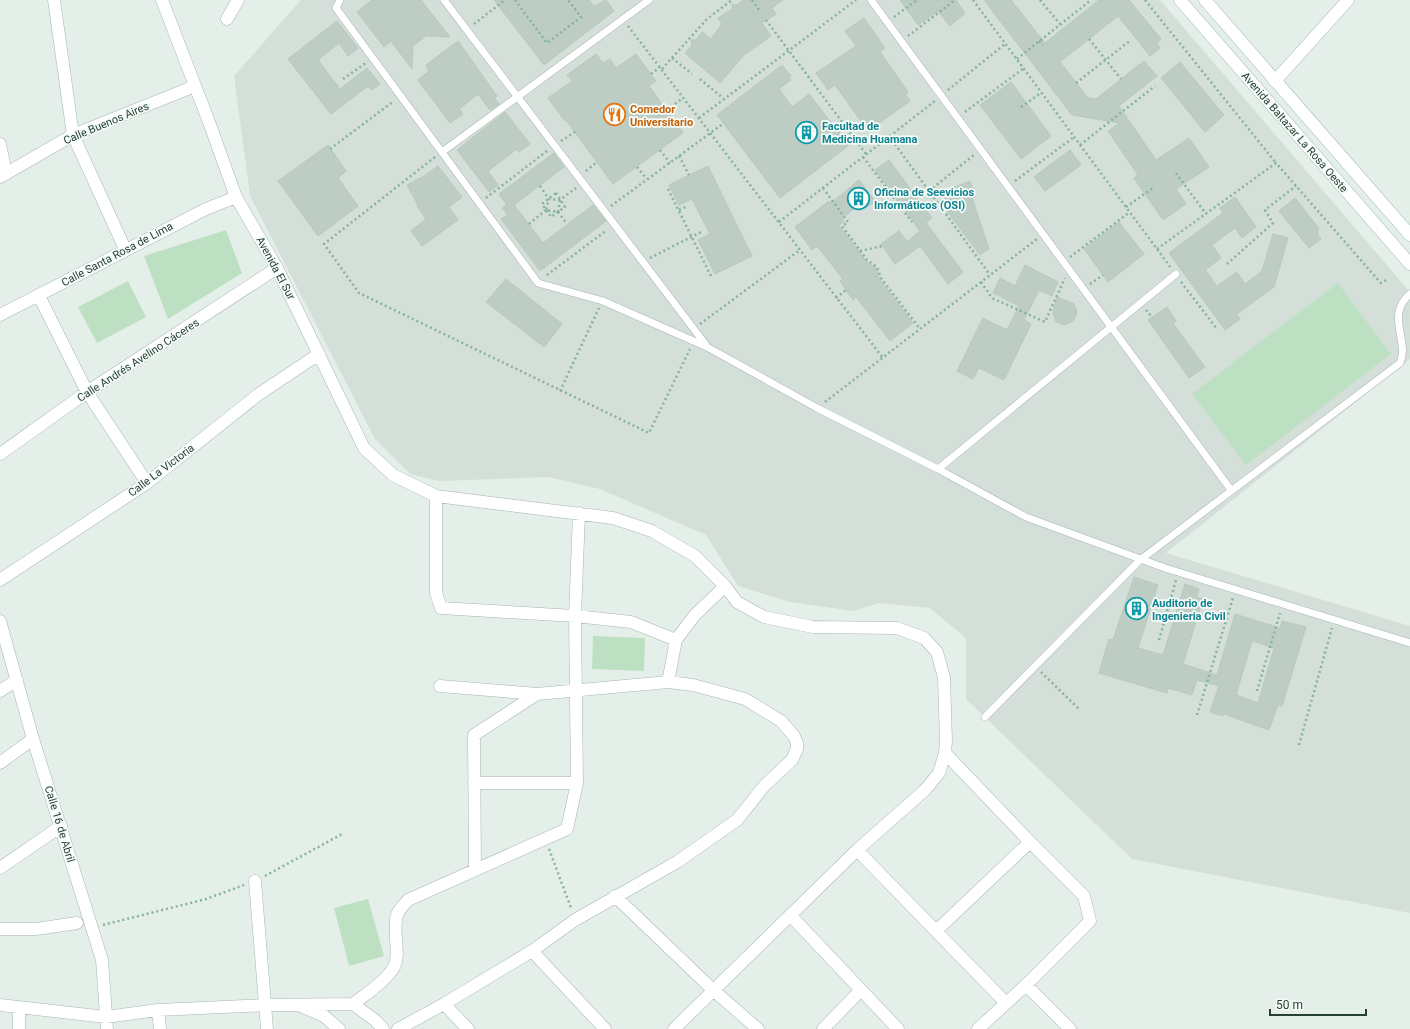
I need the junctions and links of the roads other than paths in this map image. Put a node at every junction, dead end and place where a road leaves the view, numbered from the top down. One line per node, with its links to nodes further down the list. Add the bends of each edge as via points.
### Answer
1 (54, 0): 15 (street)
2 (162, 0): 13 (street, Avenida El Sur)
3 (238, 0): 11 (street)
4 (340, 0): 17 (lane, via 336,8)
5 (444, 0): 14 (lane)
6 (649, 0): 14 (lane)
7 (871, 0): 28 (lane)
8 (1180, 0): 22 (street, Avenida Baltazar La Rosa Oeste)
9 (1205, 0): 12 (street, Avenida Baltazar La Rosa Oeste)
10 (1348, 0): 12 (street)
11 (227, 19)
12 (1275, 81): 20 (street, Avenida Baltazar La Rosa Oeste)
13 (195, 86): 15 (street, Calle Buenos Aires); 19 (street, Avenida El Sur)
14 (518, 96): 17 (lane); 29 (lane)
15 (73, 135): 18 (street, Calle Buenos Aires); 21 (street)
16 (0, 144): 18 (street)
17 (442, 152): 29 (lane, via 538,283 603,301)
18 (3, 176)
19 (236, 197): 21 (street, Calle Santa Rosa de Lima); 23 (street, Avenida El Sur)
20 (1410, 235)
21 (125, 249): 26 (street, Calle Santa Rosa de Lima)
22 (1410, 264)
23 (277, 268): 30 (street, Avenida El Sur); 31 (street, Calle Andrés Avelino Cáceres)
24 (1176, 274): 28 (lane)
25 (1410, 294): 35 (lane, via 1403,300 1399,317 1404,358)
26 (39, 296): 27 (street, Calle Santa Rosa de Lima); 31 (street)
27 (0, 315)
28 (1111, 327): 33 (lane); 35 (lane)
29 (707, 347): 33 (lane, via 817,408)
30 (319, 354): 34 (street, Calle La Victoria, via 260,394); 36 (street, Avenida El Sur, via 364,448 393,475)
31 (87, 392): 32 (street, Calle Andrés Avelino Cáceres); 34 (street)
32 (0, 454)
33 (938, 469): 38 (lane, via 1026,517)
34 (147, 483): 39 (street, Calle La Victoria)
35 (1231, 490): 38 (lane)
36 (436, 496): 37 (street); 41 (street, via 436,593 441,608)
37 (579, 513): 40 (street, via 613,518 652,530 695,556); 41 (street)
38 (1140, 560): 44 (lane); 51 (lane)
39 (0, 580)
40 (725, 586): 43 (street, via 694,616); 53 (street, via 737,602 764,617 813,627 897,628 924,638 937,652 944,678)
41 (575, 616): 43 (street, via 631,622); 48 (street)
42 (0, 621): 45 (street, Calle 16 de Abril)
43 (676, 640): 46 (street)
44 (1410, 643)
45 (17, 680): 49 (street); 52 (street, Calle 16 de Abril)
46 (668, 682): 48 (street); 63 (street, via 693,685 746,699 781,721 794,736 797,749 792,760 765,785 737,820 677,862)
47 (440, 686): 50 (street)
48 (576, 689): 50 (street); 55 (street)
49 (0, 691)
50 (538, 694): 56 (street, via 474,735)
51 (985, 717)
52 (33, 739): 54 (street); 57 (street, Calle 16 de Abril)
53 (946, 753): 58 (street); 59 (street, via 939,773 925,790)
54 (0, 763)
55 (577, 783): 56 (street); 61 (street, via 568,829)
56 (474, 784): 61 (street)
57 (61, 826): 60 (street); 80 (street, Calle 16 de Abril, via 102,960)
58 (1030, 842): 67 (street); 69 (street, via 1084,896 1090,921)
59 (858, 850): 64 (street); 67 (street)
60 (0, 868)
61 (475, 869): 74 (street, via 408,900 397,913 394,934 397,949 395,966 381,982)
62 (255, 881): 77 (street)
63 (615, 896): 68 (street, via 575,920); 70 (street)
64 (790, 916): 70 (street); 71 (street)
65 (76, 923): 66 (street, via 36,929)
66 (0, 929)
67 (936, 931): 72 (street)
68 (532, 951): 75 (street); 88 (street)
69 (1026, 985): 72 (street); 94 (street)
70 (714, 990): 89 (street); 90 (street)
71 (861, 990): 91 (street); 92 (street)
72 (1006, 1003): 93 (street)
73 (298, 1004): 74 (street); 77 (street); 84 (street, via 324,1016)
74 (353, 1004): 85 (street)
75 (444, 1004): 86 (street); 87 (street)
76 (0, 1005): 78 (street)
77 (267, 1005): 79 (street); 83 (street)
78 (19, 1007): 80 (street); 81 (street)
79 (158, 1010): 80 (street); 82 (street)
80 (106, 1023)
81 (19, 1029)
82 (160, 1029)
83 (267, 1029)
84 (339, 1029)
85 (383, 1029)
86 (398, 1029)
87 (468, 1029)
88 (605, 1029)
89 (674, 1029)
90 (758, 1029)
91 (823, 1029)
92 (898, 1029)
93 (978, 1029)
94 (1070, 1029)

